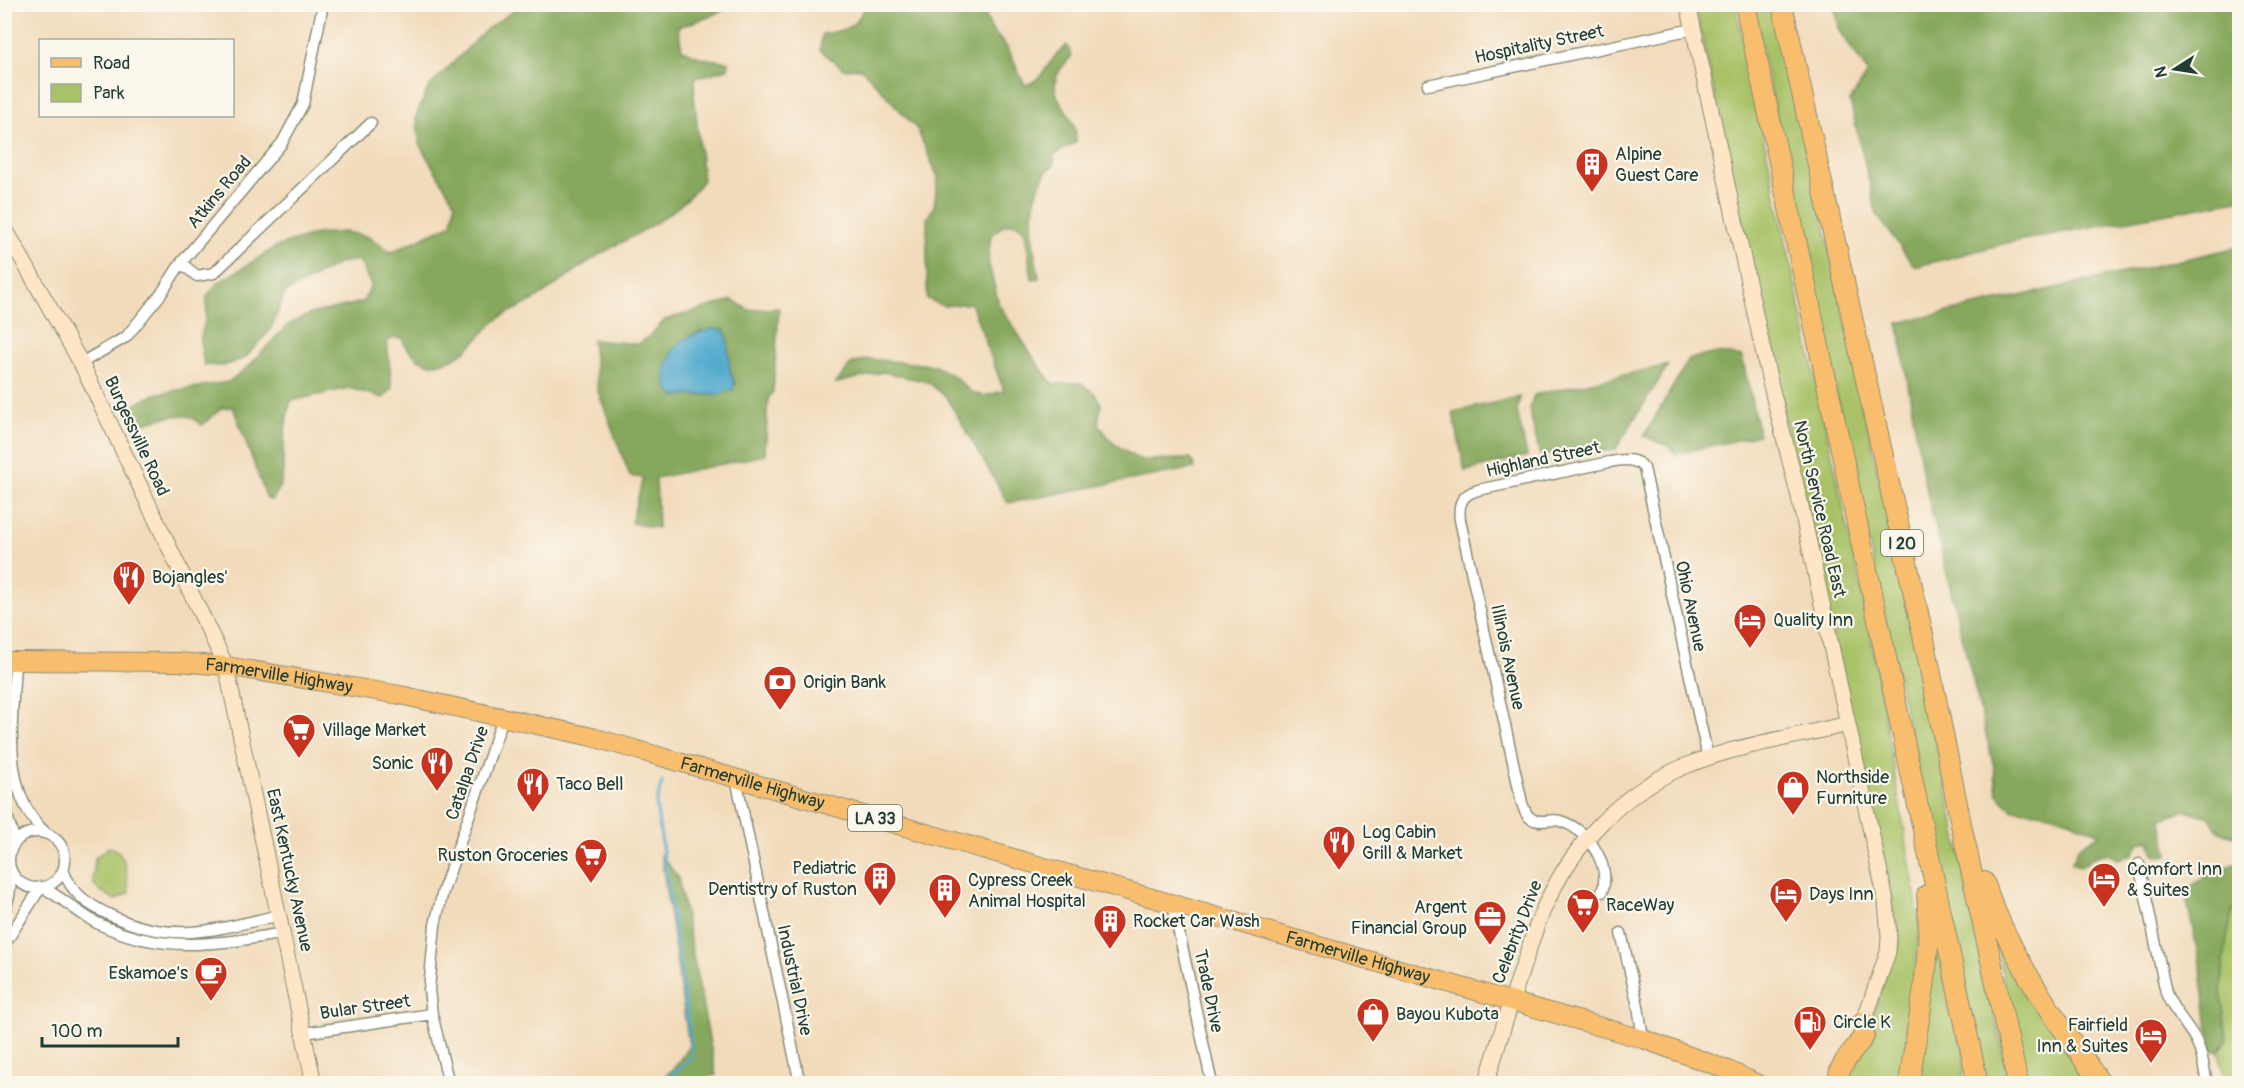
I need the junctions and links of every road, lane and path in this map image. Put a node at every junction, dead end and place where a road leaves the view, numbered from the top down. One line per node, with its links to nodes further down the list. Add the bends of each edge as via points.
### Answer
1 (323, 4): 9 (street, Atkins Road, via 303,104 282,142)
2 (1688, 4): 5 (street, North Service Road East)
3 (1745, 4): 17 (highway, I 20)
4 (1782, 4): 22 (highway, I 20, via 1925,644)
5 (1693, 29): 6 (street, Hospitality Street); 16 (street, North Service Road East, via 1769,378 1799,496)
6 (1428, 85)
7 (371, 123): 9 (street, via 214,273 196,276)
8 (4, 227): 10 (street, Burgessville Road)
9 (181, 263): 10 (street, Atkins Road, via 126,337)
10 (81, 363): 14 (street, Burgessville Road)
11 (1639, 462): 12 (street, Highland Street, via 1610,462 1478,490); 18 (street, Ohio Avenue, via 1644,468)
12 (1460, 503): 24 (street, Illinois Avenue, via 1460,520 1518,788 1528,816 1539,821 1560,821)
13 (10, 661): 14 (main road, Farmerville Highway / LA 33); 20 (street)
14 (226, 666): 15 (main road, Farmerville Highway / LA 33); 33 (street, East Kentucky Avenue)
15 (503, 718): 19 (main road, Farmerville Highway / LA 33, via 592,737); 40 (street, Catalpa Drive, via 443,891 430,966)
16 (1846, 724): 18 (street, Celebrity Drive); 41 (street, North Service Road East, via 1888,918 1888,952)
17 (1903, 735): 44 (highway, via 1928,915 1927,961); 52 (highway, I 20)
18 (1708, 758): 24 (street, Celebrity Drive, via 1634,794)
19 (736, 778): 31 (main road, Farmerville Highway / LA 33); 47 (street, Industrial Drive)
20 (10, 781): 23 (street)
21 (4, 806): 25 (street)
22 (1962, 828): 53 (highway, I 20); 54 (highway, via 2002,931 2027,977)
23 (46, 833): 25 (street, via 27,833); 27 (street, via 64,852)
24 (1586, 838): 30 (street, via 1598,852 1605,881); 39 (street, Celebrity Drive, via 1544,908)
25 (13, 845): 28 (street, via 9,854)
26 (2139, 864): 55 (street, via 2166,993 2195,1039)
27 (63, 870): 29 (street, via 53,883); 34 (street, via 71,888 89,905)
28 (12, 873): 29 (street, via 23,884); 32 (street)
29 (41, 887): 37 (street, via 102,925); 38 (street)
30 (1602, 892)
31 (1173, 906): 39 (main road, Farmerville Highway / LA 33); 48 (street, Trade Drive)
32 (4, 914)
33 (280, 915): 34 (street, via 198,932); 35 (street, East Kentucky Avenue)
34 (151, 930): 37 (street)
35 (284, 933): 37 (street, via 231,943); 42 (street, East Kentucky Avenue)
36 (1621, 933): 43 (street)
37 (148, 942)
38 (4, 945)
39 (1512, 1000): 43 (main road, Farmerville Highway / LA 33); 49 (street, Celebrity Drive)
40 (432, 1014): 42 (street, Bular Street); 46 (street, Catalpa Drive)
41 (1864, 1021): 51 (highway, via 1864,1036 1845,1061)
42 (304, 1033): 45 (street, East Kentucky Avenue)
43 (1643, 1039): 50 (main road, Farmerville Highway / LA 33)
44 (1909, 1078)
45 (314, 1083)
46 (449, 1083)
47 (800, 1083)
48 (1212, 1083)
49 (1486, 1083)
50 (1758, 1083)
51 (1837, 1083)
52 (1978, 1083)
53 (2018, 1083)
54 (2101, 1083)
55 (2207, 1083)

